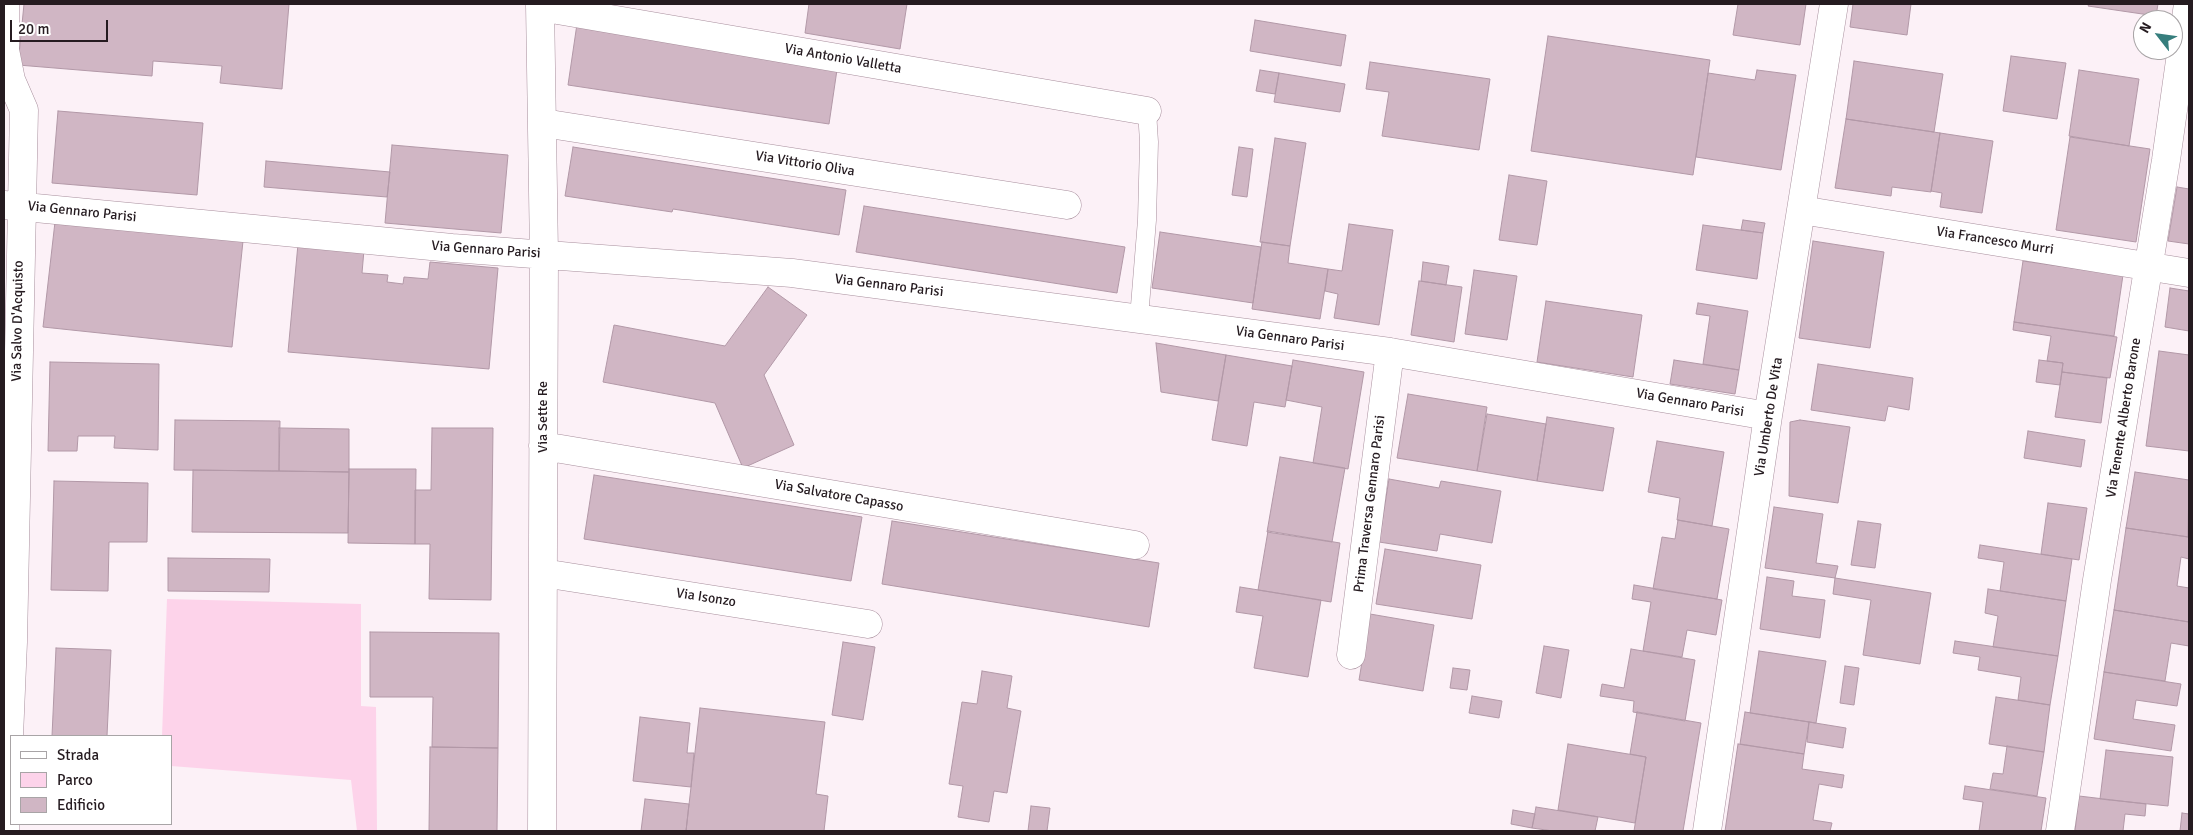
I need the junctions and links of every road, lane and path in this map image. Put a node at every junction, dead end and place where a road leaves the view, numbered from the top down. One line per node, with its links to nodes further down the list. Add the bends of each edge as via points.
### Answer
1 (5, 4): 8 (street, Via Salvo D'Acquisto, via 5,50 11,80 24,110)
2 (1834, 4): 9 (street, Via Umberto De Vita)
3 (2188, 4): 11 (street, Via Tenente Alberto Barone)
4 (540, 5): 5 (street, Via Antonio Valletta); 6 (street, Via Sette Re)
5 (1147, 110): 13 (lane, via 1147,220)
6 (543, 123): 7 (street, Via Vittorio Oliva); 10 (street, Via Sette Re)
7 (1066, 205)
8 (12, 206): 10 (street, Via Gennaro Parisi); 20 (street, Via Salvo D'Acquisto)
9 (1801, 210): 11 (street, Via Francesco Murri); 15 (street, Via Umberto De Vita)
10 (544, 254): 13 (street, Via Gennaro Parisi, via 792,273); 16 (street, Via Sette Re)
11 (2149, 265): 12 (street, Via Francesco Murri); 25 (street, Via Tenente Alberto Barone)
12 (2189, 273)
13 (1139, 318): 14 (street, Via Gennaro Parisi)
14 (1390, 352): 15 (street, Via Gennaro Parisi); 21 (street, Prima Traversa Gennaro Parisi)
15 (1768, 416): 24 (street, Via Umberto De Vita)
16 (543, 446): 17 (street, Via Salvatore Capasso); 18 (street, Via Sette Re)
17 (1135, 545)
18 (543, 573): 19 (street, Via Isonzo); 23 (street, Via Sette Re)
19 (868, 624)
20 (8, 642): 22 (street, Via Salvo D'Acquisto)
21 (1351, 655)
22 (5, 831)
23 (542, 831)
24 (1707, 831)
25 (2060, 831)

